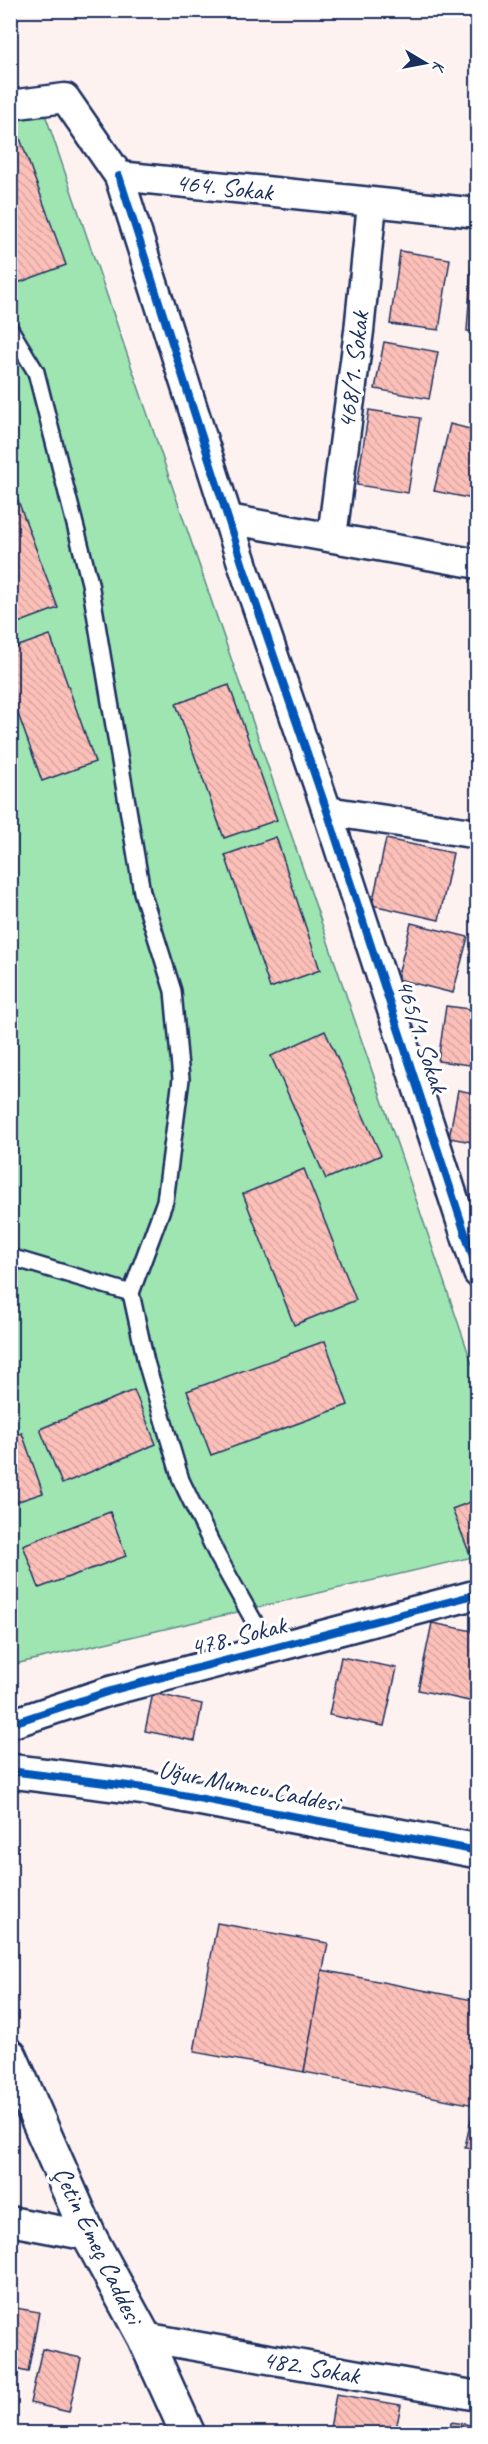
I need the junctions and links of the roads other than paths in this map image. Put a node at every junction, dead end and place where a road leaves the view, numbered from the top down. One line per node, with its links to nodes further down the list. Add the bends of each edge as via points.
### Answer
1 (10, 105): 2 (street, via 64,98)
2 (119, 176): 3 (street, 464. Sokak); 6 (street, 465/1. Sokak)
3 (372, 204): 4 (street, 464. Sokak); 7 (street, 468/1. Sokak)
4 (477, 213)
5 (10, 329): 13 (lane, via 36,372 90,583 142,892 173,991 181,1079 165,1201)
6 (228, 519): 7 (street); 9 (street, 465/1. Sokak)
7 (332, 536): 8 (street)
8 (477, 564)
9 (327, 811): 10 (street); 12 (street, 465/1. Sokak)
10 (477, 834)
11 (10, 1257): 13 (lane)
12 (477, 1273)
13 (131, 1293): 15 (lane, via 146,1362 181,1480)
14 (477, 1594): 15 (street, 478. Sokak)
15 (270, 1650): 16 (street, 478. Sokak, via 110,1691)
16 (10, 1724)
17 (10, 1771): 18 (street, Uğur Mumcu Caddesi, via 145,1788)
18 (477, 1851)
19 (10, 2056): 21 (street, Çetin Emeç Caddesi)
20 (10, 2221): 21 (street)
21 (89, 2236): 22 (street, Çetin Emeç Caddesi)
22 (144, 2337): 23 (street, 482. Sokak); 24 (street, Çetin Emeç Caddesi)
23 (477, 2396)
24 (188, 2433)

